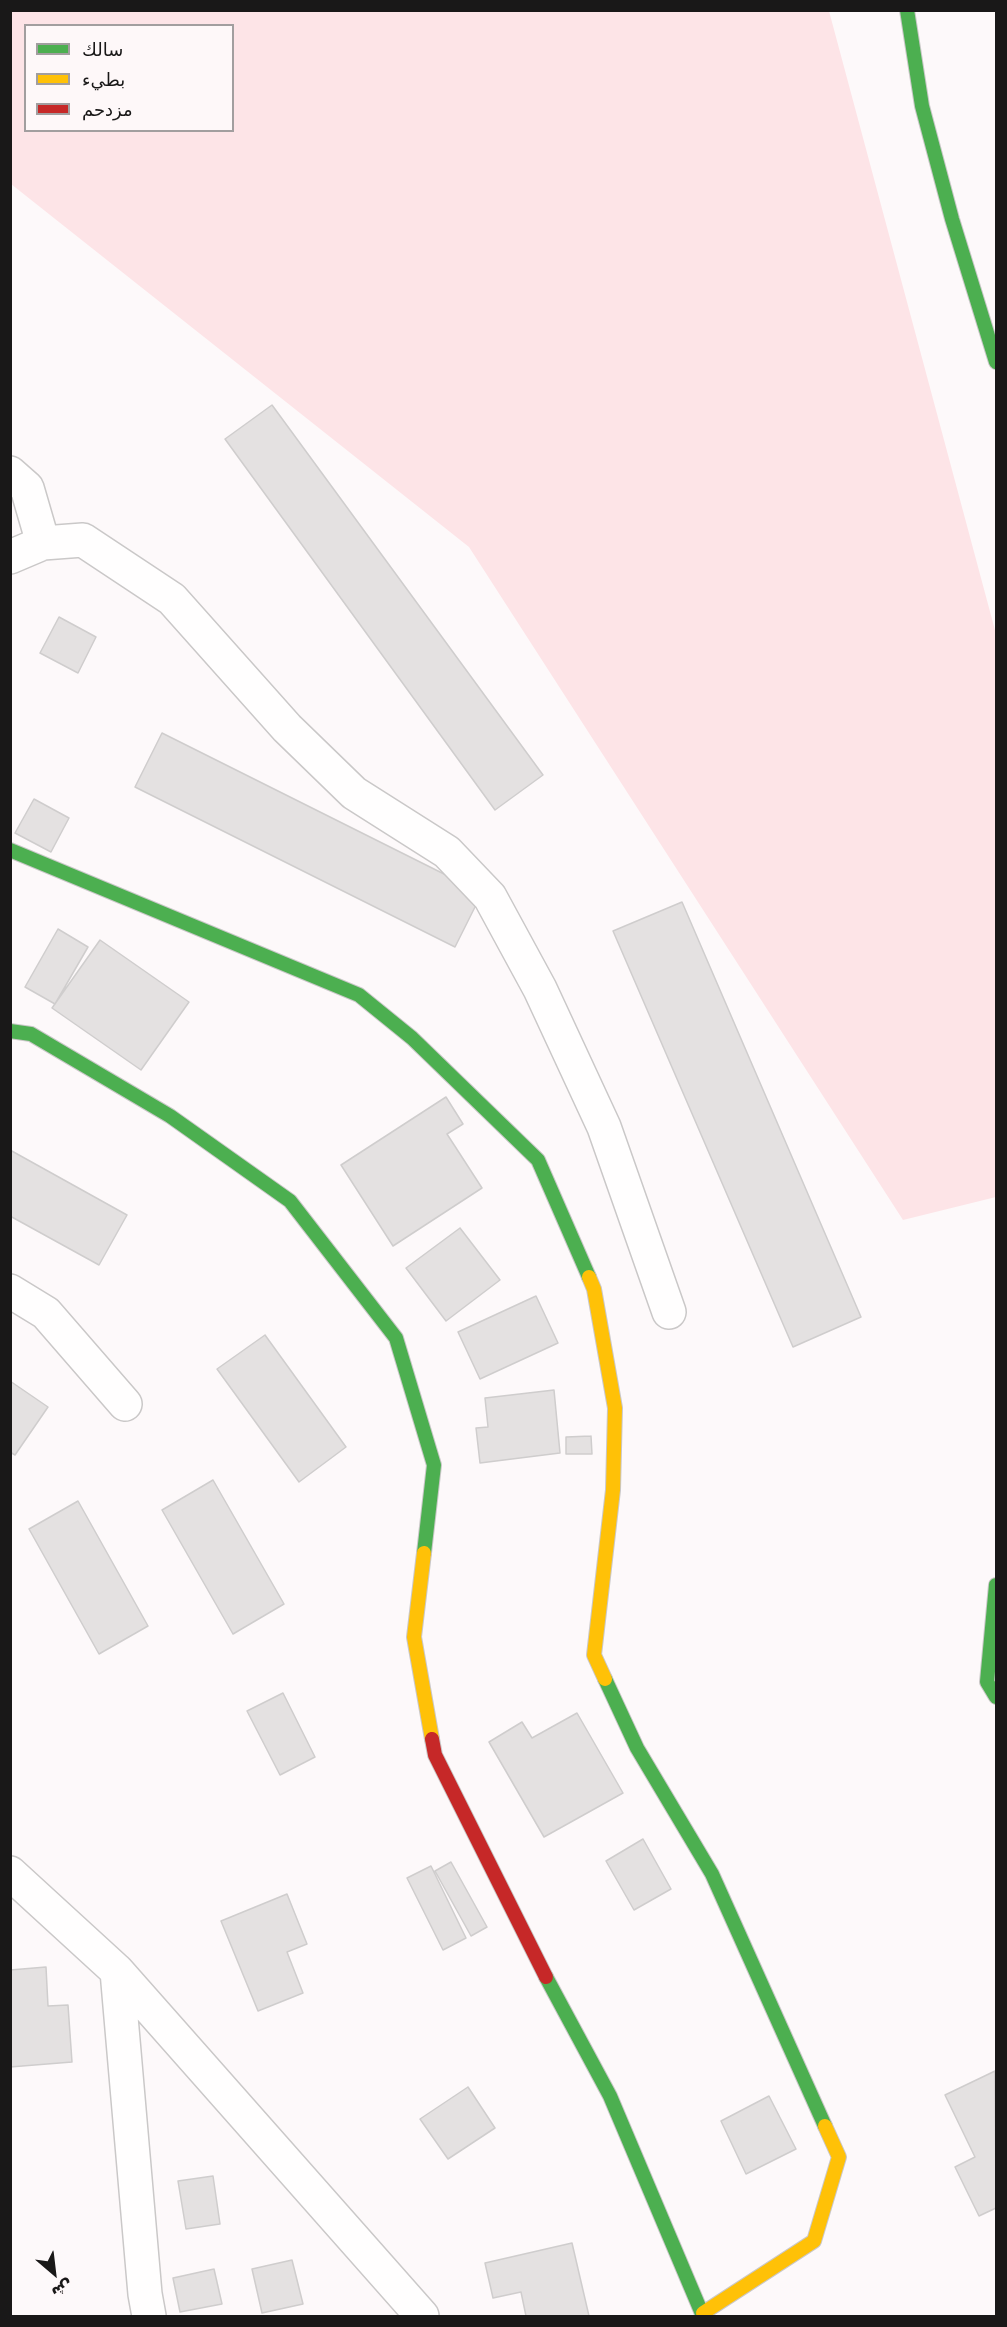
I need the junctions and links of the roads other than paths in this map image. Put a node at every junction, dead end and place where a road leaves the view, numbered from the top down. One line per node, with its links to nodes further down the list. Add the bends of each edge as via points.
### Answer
1 (907, 10): 2 (street, via 922,106)
2 (996, 362)
3 (10, 473): 4 (street, via 27,488)
4 (43, 543): 5 (street); 9 (street, via 83,540 172,599 287,728 354,793 447,852 490,897 540,989 604,1127)
5 (10, 557)
6 (10, 850): 15 (street, via 359,995 412,1038 538,1160 594,1289 615,1408 613,1490 594,1655 637,1748 712,1874 838,2157 814,2241)
7 (10, 1031): 15 (street, via 31,1034 170,1116 290,1201 396,1338 434,1465 414,1637 435,1755 522,1934 610,2096)
8 (10, 1291): 10 (street, via 46,1313)
9 (669, 1312)
10 (125, 1404)
11 (996, 1585): 12 (street, via 987,1682)
12 (996, 1697)
13 (10, 1873): 14 (street)
14 (117, 1971): 16 (street); 17 (street)
15 (703, 2315)
16 (149, 2316)
17 (422, 2316)

